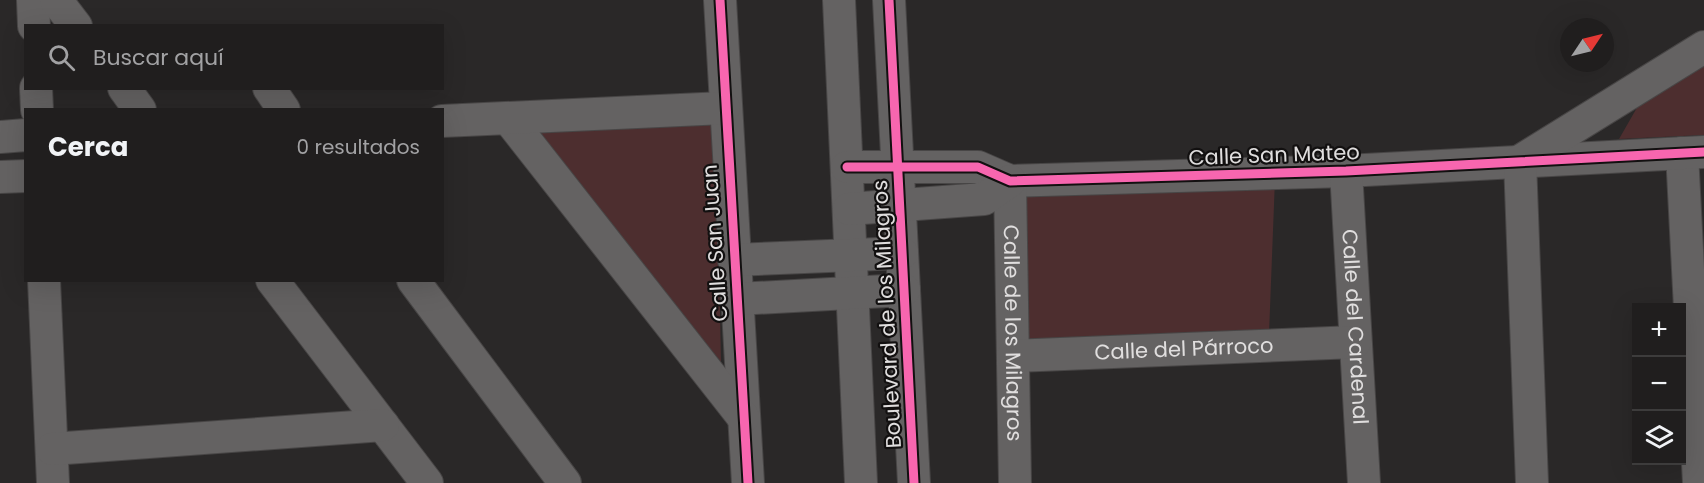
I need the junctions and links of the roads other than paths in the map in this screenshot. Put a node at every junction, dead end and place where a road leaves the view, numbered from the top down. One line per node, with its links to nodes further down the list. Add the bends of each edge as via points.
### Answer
1 (33, 0): 6 (street)
2 (56, 0): 7 (street)
3 (720, 0): 15 (street, Calle San Juan)
4 (839, 0): 22 (street, Boulevard de los Milagros)
5 (889, 0): 23 (street, Boulevard de los Milagros)
6 (34, 24)
7 (74, 24)
8 (1704, 47): 21 (street)
9 (36, 90): 12 (street)
10 (125, 90): 13 (street)
11 (270, 90): 14 (street)
12 (37, 108)
13 (139, 108)
14 (283, 108)
15 (724, 108): 16 (street); 32 (street, Calle San Juan)
16 (508, 118): 17 (street); 41 (street)
17 (444, 121)
18 (24, 135): 19 (street)
19 (0, 137)
20 (1693, 152): 21 (street, Calle San Mateo); 53 (street)
21 (1520, 161): 24 (street, Calle San Mateo); 52 (street)
22 (847, 167): 23 (street, Calle San Mateo); 29 (street, Boulevard de los Milagros)
23 (898, 167): 27 (street, Calle San Mateo, via 978,167); 28 (street, Boulevard de los Milagros)
24 (1346, 171): 27 (street, Calle San Mateo); 39 (street, Calle del Cardenal)
25 (24, 176): 26 (street)
26 (0, 177)
27 (1010, 181): 28 (street, via 984,200); 40 (street, Calle de los Milagros)
28 (900, 208): 29 (street); 30 (street, Boulevard de los Milagros)
29 (849, 210): 31 (street, Boulevard de los Milagros)
30 (902, 253): 31 (street); 36 (street, Boulevard de los Milagros)
31 (851, 255): 32 (street); 37 (street, Boulevard de los Milagros)
32 (735, 260): 38 (street, Calle San Juan)
33 (44, 282): 43 (street)
34 (274, 282): 42 (street)
35 (414, 282): 46 (street)
36 (904, 290): 37 (street); 49 (street, Boulevard de los Milagros)
37 (853, 292): 38 (street); 48 (street, Boulevard de los Milagros)
38 (737, 299): 41 (street, Calle San Juan)
39 (1355, 342): 40 (street, Calle del Párroco); 51 (street, Calle del Cardenal)
40 (1013, 357): 50 (street, Calle de los Milagros)
41 (743, 417): 47 (street, Calle San Juan)
42 (383, 425): 43 (street); 45 (street)
43 (52, 449): 44 (street)
44 (53, 483)
45 (428, 483)
46 (565, 483)
47 (748, 483)
48 (861, 483)
49 (914, 483)
50 (1015, 483)
51 (1364, 483)
52 (1532, 483)
53 (1699, 483)

